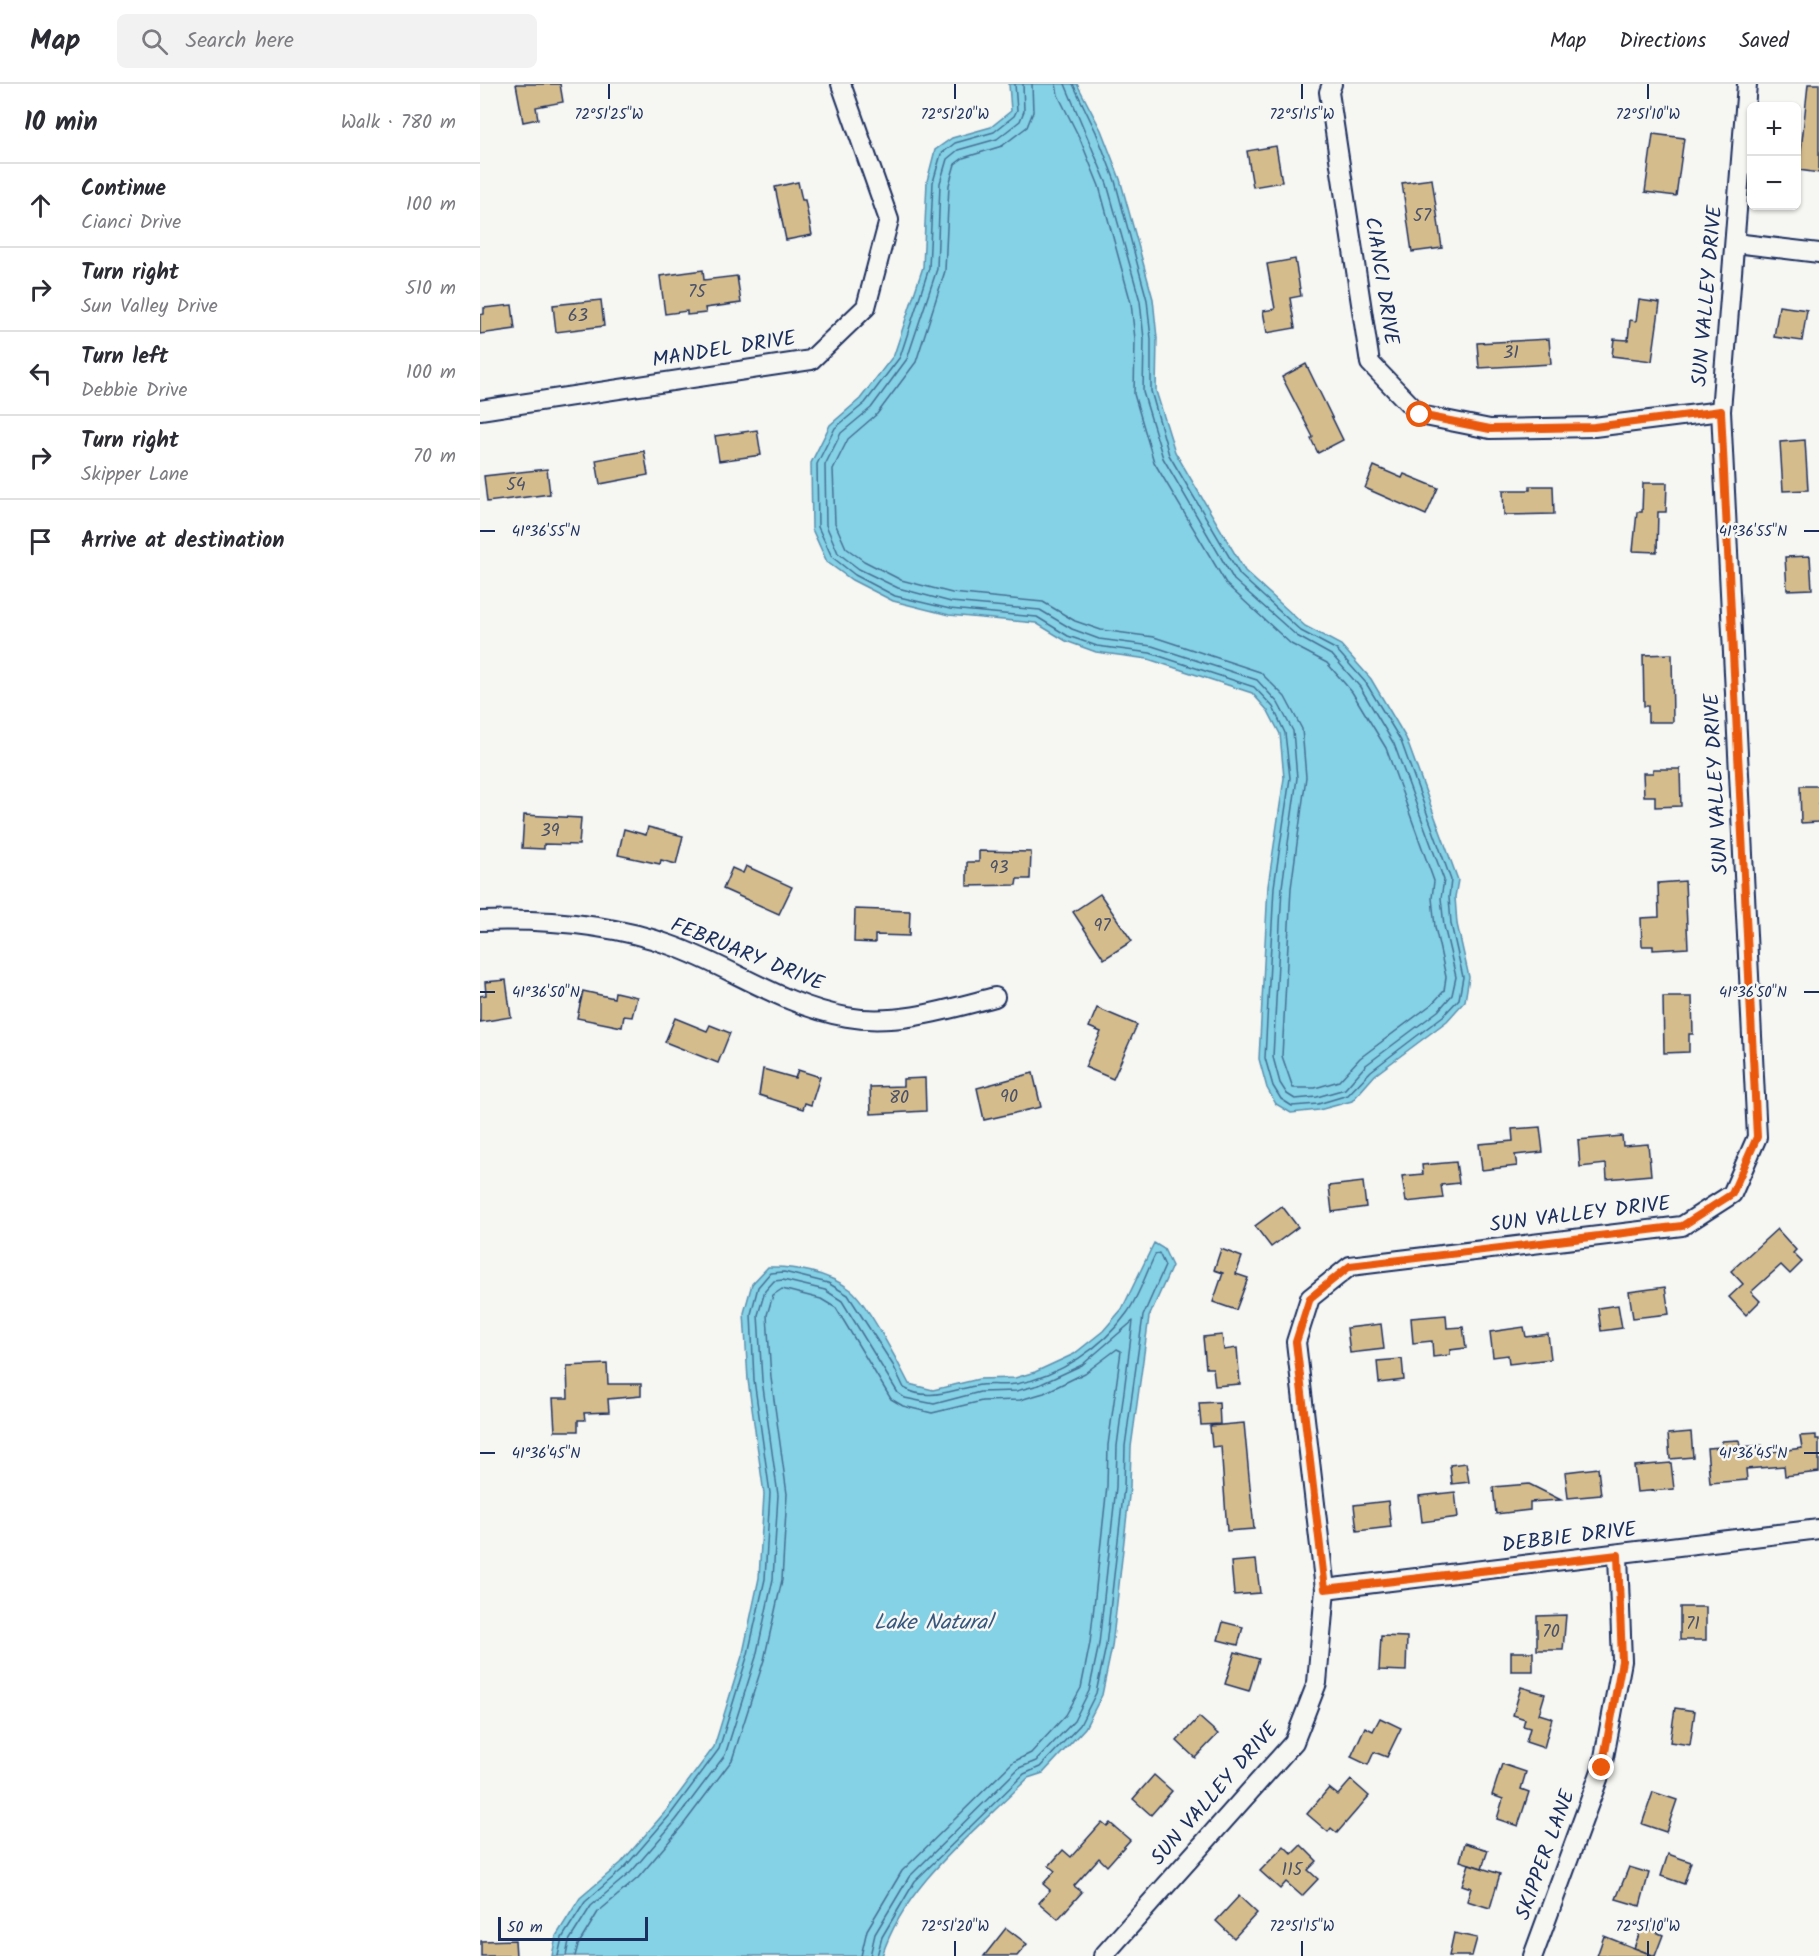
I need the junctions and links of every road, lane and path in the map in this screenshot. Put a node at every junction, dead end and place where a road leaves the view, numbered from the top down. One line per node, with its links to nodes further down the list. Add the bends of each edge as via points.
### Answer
1 (841, 84): 6 (street, MANDEL DRIVE, via 889,220 866,307 811,360)
2 (1332, 84): 7 (street, CIANCI DRIVE, via 1329,92 1370,363 1420,415 1502,429 1594,427)
3 (1747, 84): 4 (street, SUN VALLEY DRIVE)
4 (1735, 243): 5 (street); 7 (street, SUN VALLEY DRIVE)
5 (1819, 253)
6 (480, 410)
7 (1721, 411): 12 (street, SUN VALLEY DRIVE, via 1757,1137 1732,1194 1682,1226 1350,1266 1310,1298 1296,1342)
8 (480, 921): 9 (street, FEBRUARY DRIVE, via 564,922 613,929 670,945 793,1002 848,1017 938,1012)
9 (995, 996)
10 (1819, 1529): 11 (street, DEBBIE DRIVE)
11 (1618, 1555): 12 (street, DEBBIE DRIVE); 14 (street, SKIPPER LANE, via 1622,1661 1602,1768)
12 (1325, 1589): 13 (street, SUN VALLEY DRIVE, via 1317,1683 1294,1742)
13 (1103, 1956)
14 (1533, 1956)

